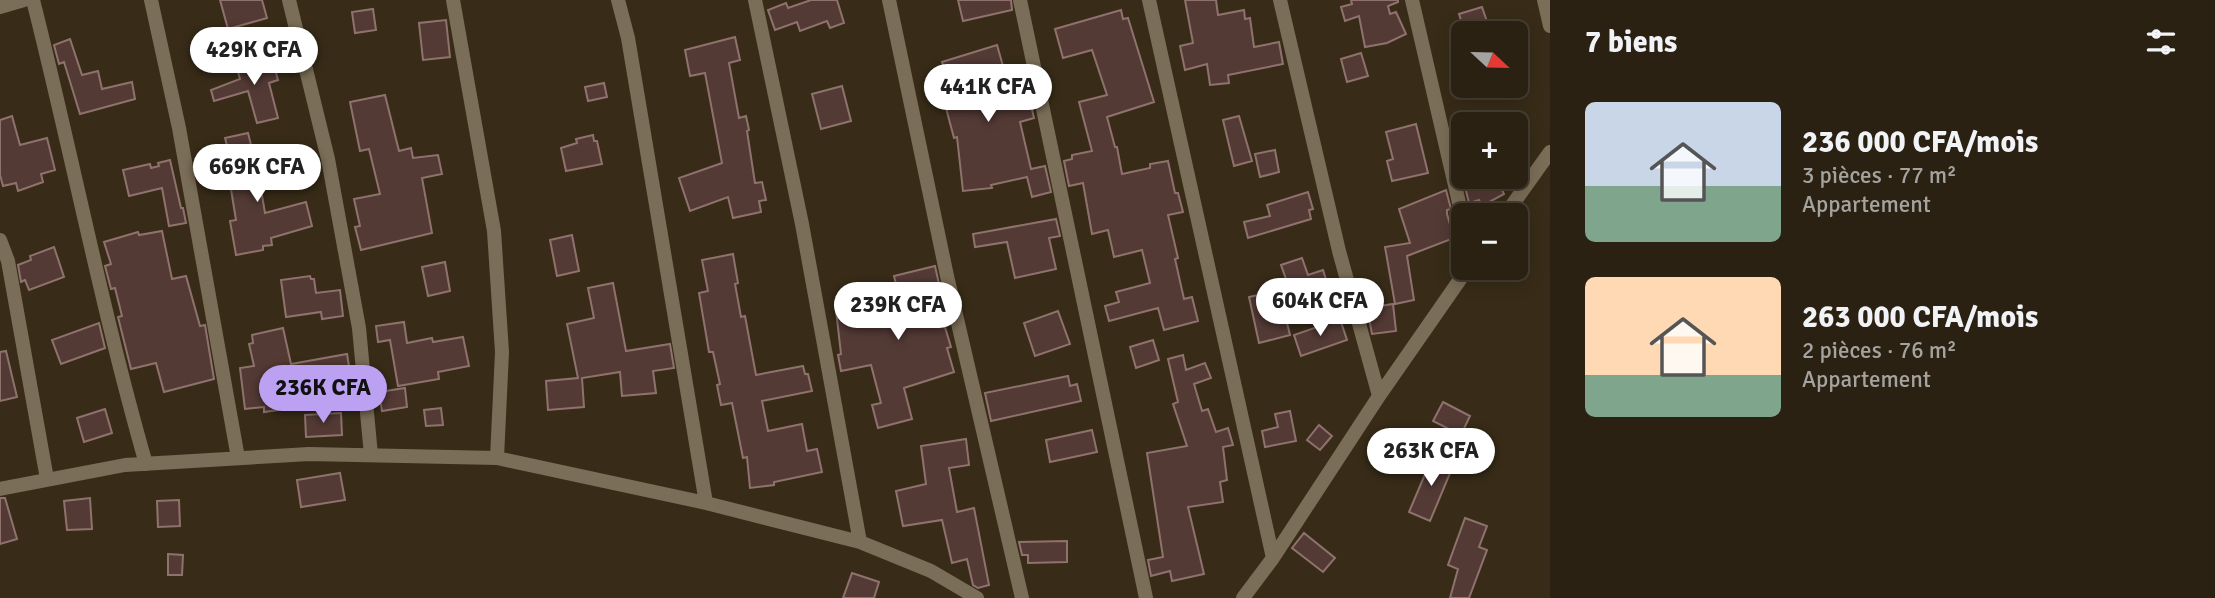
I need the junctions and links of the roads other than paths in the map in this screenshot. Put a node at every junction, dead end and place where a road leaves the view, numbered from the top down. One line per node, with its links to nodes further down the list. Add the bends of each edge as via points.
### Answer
1 (24, 0): 14 (street)
2 (33, 0): 25 (street)
3 (151, 0): 23 (street, via 179,128)
4 (289, 0): 22 (street, via 328,159 359,328)
5 (453, 0): 24 (street, via 494,231 502,352)
6 (618, 0): 28 (street, via 633,65)
7 (755, 0): 29 (street, via 802,224)
8 (889, 0): 32 (street)
9 (1020, 0): 33 (street)
10 (1149, 0): 30 (street)
11 (1280, 0): 21 (street, via 1339,251)
12 (1412, 0): 17 (street)
13 (1544, 0): 15 (street)
14 (0, 7)
15 (1550, 26)
16 (1550, 152): 18 (street)
17 (1459, 203)
18 (1514, 203)
19 (0, 240): 26 (street, via 8,261)
20 (1460, 280): 21 (street)
21 (1379, 396): 30 (street)
22 (371, 456): 23 (street); 24 (street)
23 (238, 458): 25 (street)
24 (497, 458): 28 (street)
25 (146, 464): 26 (street)
26 (47, 480): 27 (street)
27 (0, 489)
28 (706, 503): 29 (street)
29 (860, 542): 31 (street, via 931,571)
30 (1273, 558): 34 (street)
31 (977, 598)
32 (1022, 598)
33 (1146, 598)
34 (1243, 598)

